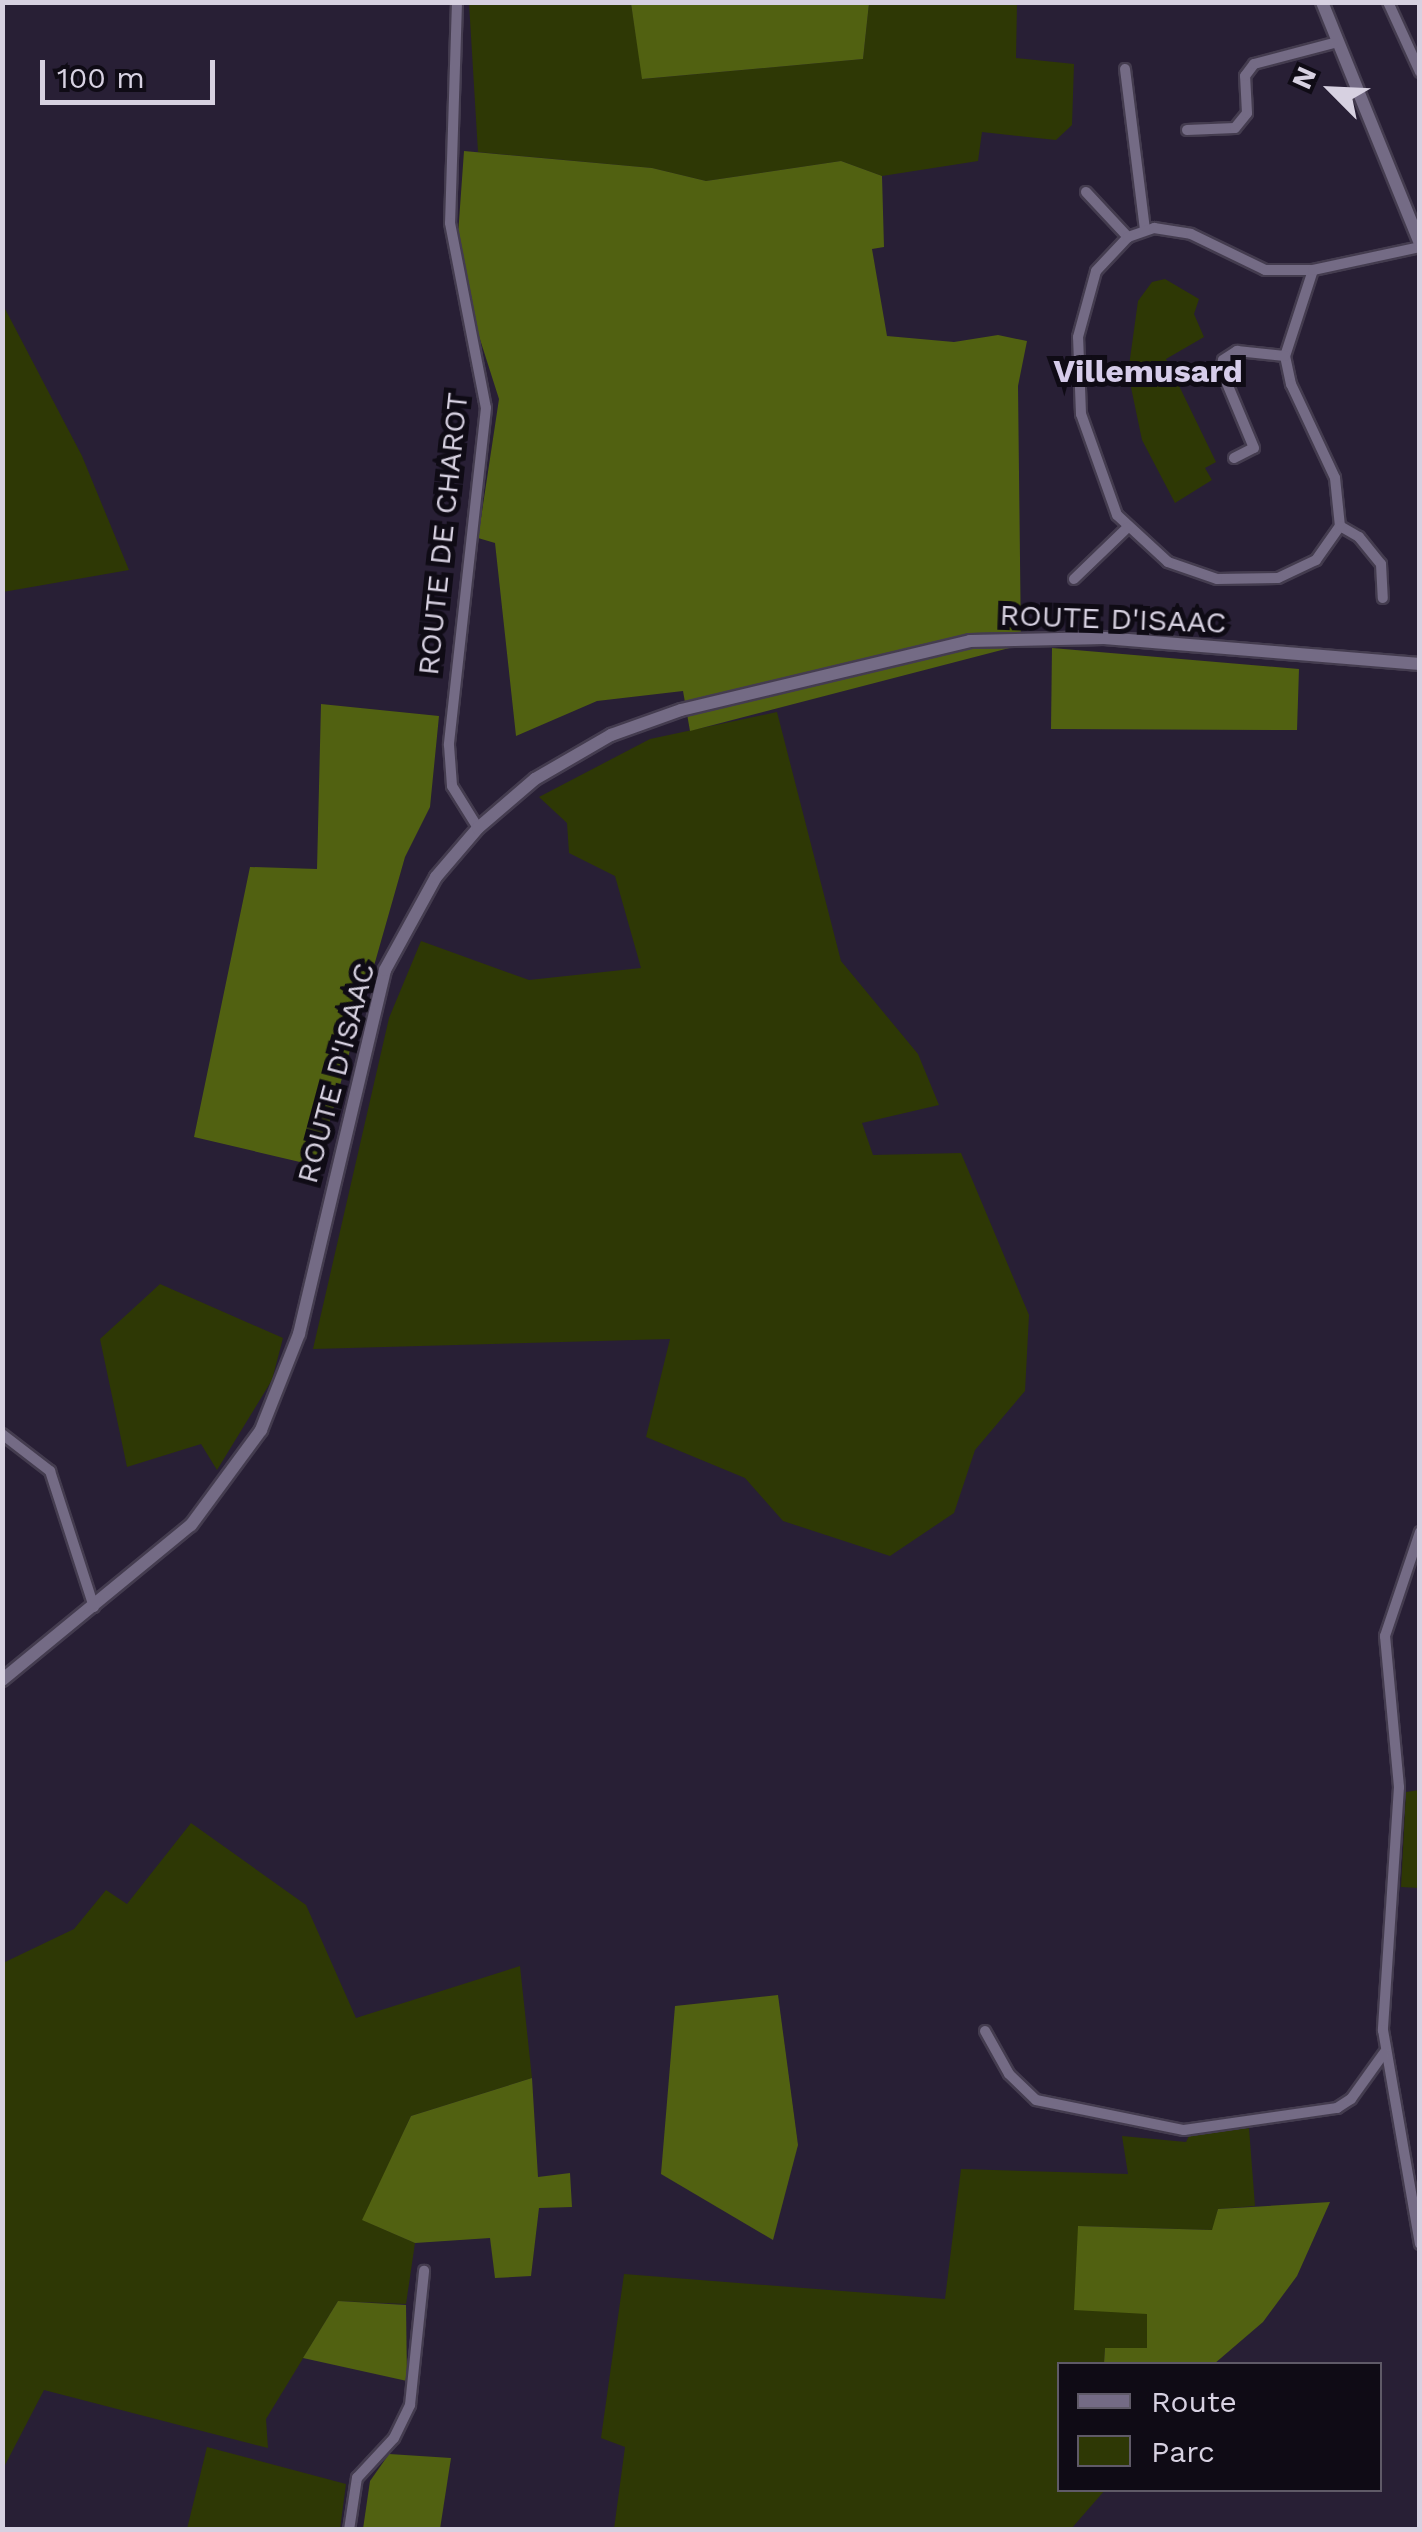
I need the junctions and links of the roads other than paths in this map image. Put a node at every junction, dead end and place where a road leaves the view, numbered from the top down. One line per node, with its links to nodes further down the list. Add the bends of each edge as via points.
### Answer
1 (457, 2): 20 (street, ROUTE DE CHAROT, via 450,223 486,408 456,632 449,768 452,786)
2 (1322, 2): 4 (street)
3 (1388, 2): 6 (street)
4 (1338, 42): 7 (street, via 1254,64 1245,76 1247,113 1235,128); 11 (street)
5 (1125, 69): 9 (street)
6 (1420, 72)
7 (1188, 130)
8 (1086, 192): 10 (street)
9 (1145, 229): 10 (street); 12 (street, via 1191,234 1265,270)
10 (1128, 237): 16 (street, via 1096,271 1078,337 1089,448)
11 (1420, 245): 12 (street)
12 (1314, 270): 13 (street)
13 (1284, 356): 14 (street, via 1237,351 1223,360 1254,448); 15 (street, via 1290,384 1335,478)
14 (1234, 458)
15 (1340, 526): 16 (street, via 1300,570 1247,581 1168,562); 18 (street, via 1381,564)
16 (1127, 528): 17 (street)
17 (1074, 580)
18 (1382, 598)
19 (1420, 664): 20 (street, ROUTE D'ISAAC, via 1044,635 948,644 637,725 535,779)
20 (478, 828): 23 (street, ROUTE D'ISAAC, via 436,878 386,970 299,1334 271,1410 238,1468 191,1525)
21 (2, 1434): 23 (street, via 50,1470)
22 (1420, 1532): 26 (street, via 1384,1636 1399,1787)
23 (94, 1606): 24 (street, ROUTE D'ISAAC)
24 (2, 1680)
25 (985, 2031): 26 (street, via 1009,2074 1036,2100 1184,2130 1337,2108)
26 (1384, 2053): 27 (street)
27 (1420, 2244)
28 (424, 2271): 29 (street, via 410,2405 394,2438 358,2478)
29 (349, 2530)

